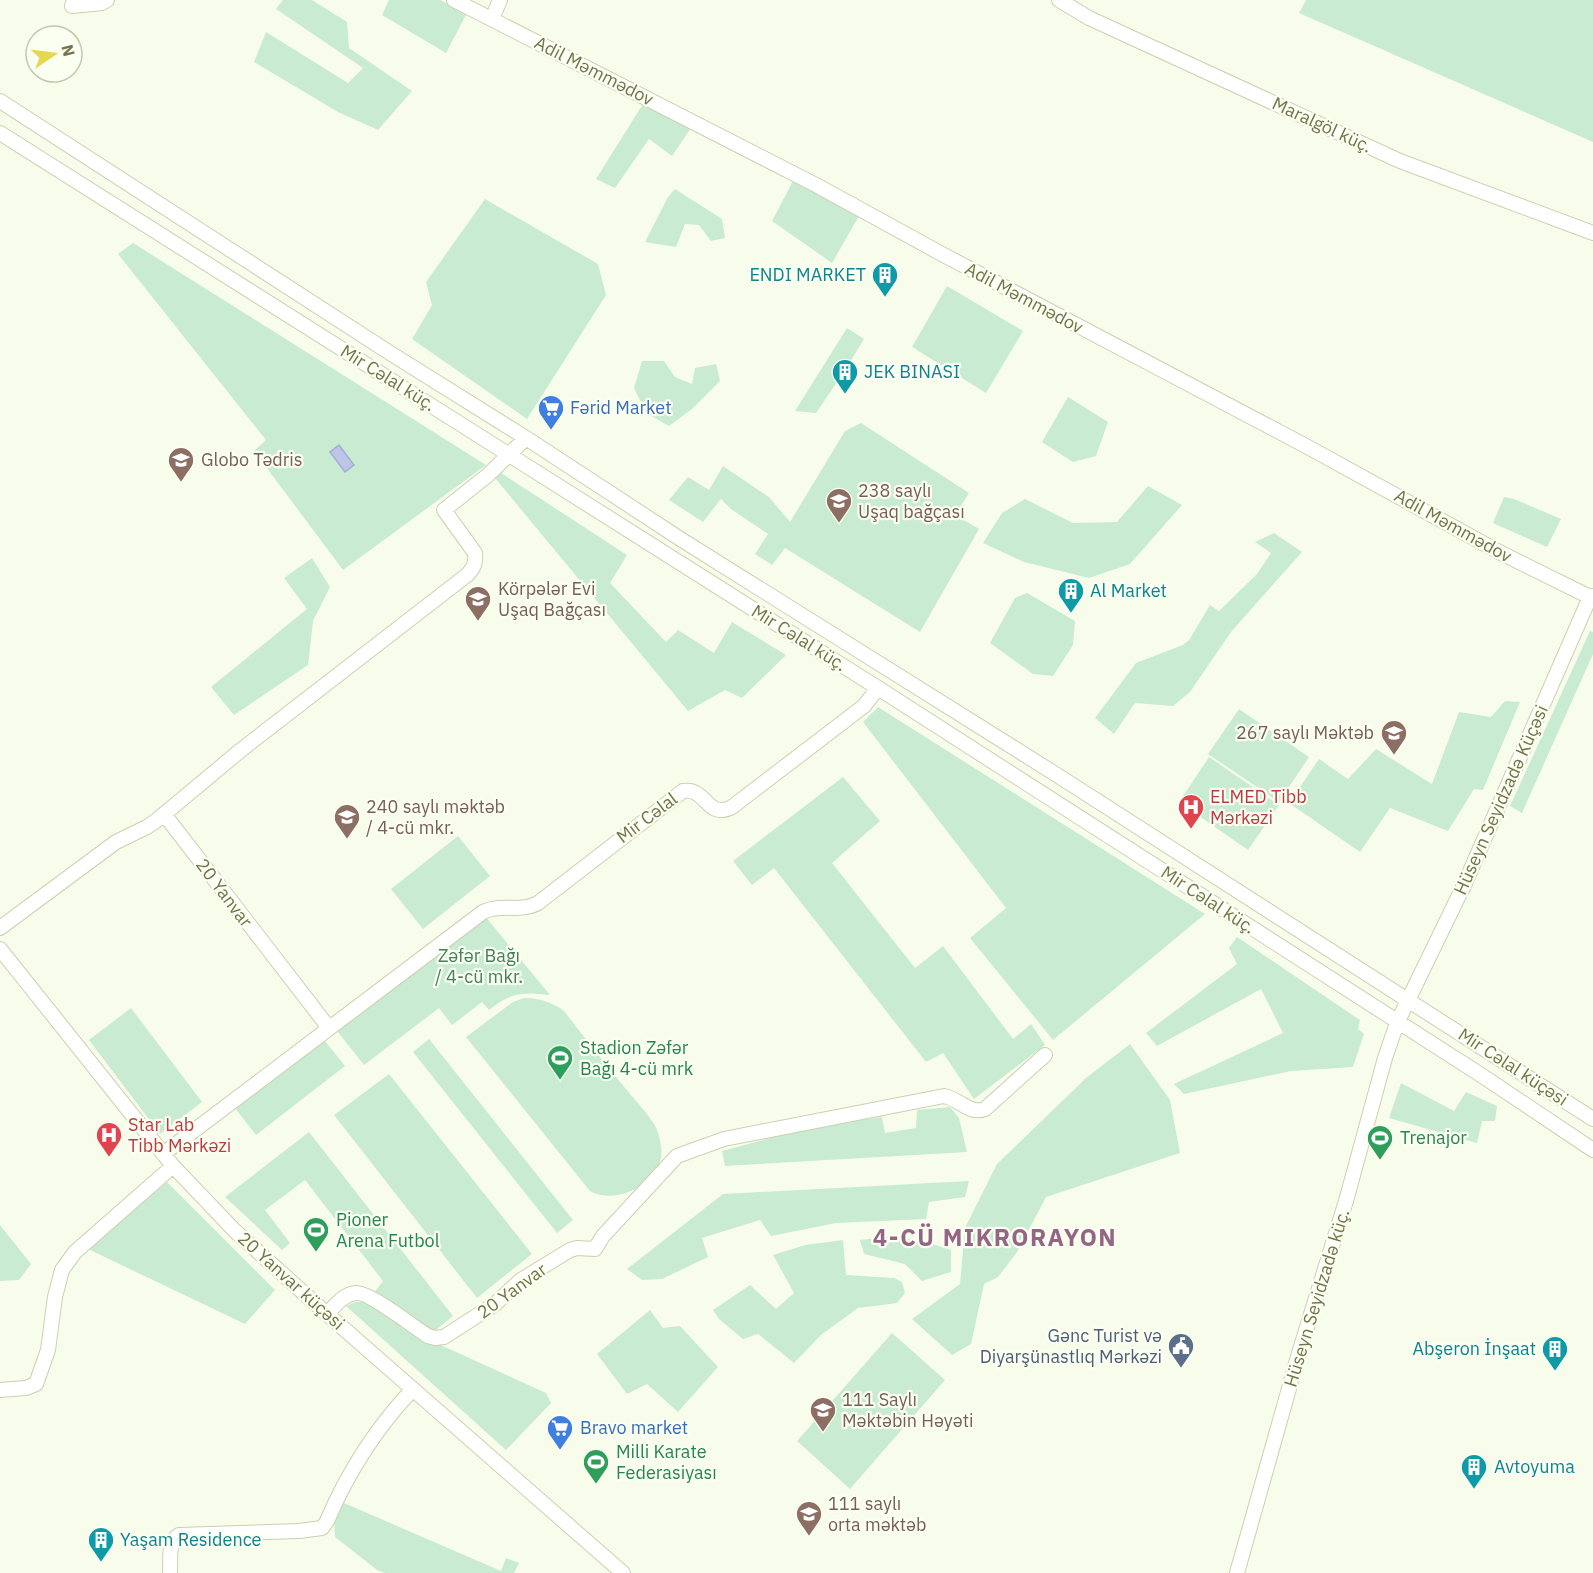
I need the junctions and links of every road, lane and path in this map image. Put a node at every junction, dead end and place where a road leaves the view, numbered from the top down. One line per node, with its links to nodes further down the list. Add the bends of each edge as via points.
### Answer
1 (108, 0): 5 (street)
2 (454, 0): 6 (street, Adil Məmmədov)
3 (500, 0): 6 (street)
4 (1059, 0): 11 (street, Maralgöl küç., via 1089,18 1400,161)
5 (73, 3)
6 (492, 19): 14 (street, Adil Məmmədov, via 816,185 1499,552)
7 (0, 101): 9 (street, Mir Cəlal küç.)
8 (0, 133): 10 (street, Mir Cəlal küç.)
9 (162, 206): 10 (street); 12 (street, Mir Cəlal küç.)
10 (148, 227): 13 (street, Mir Cəlal küç.)
11 (1593, 233)
12 (525, 438): 13 (street); 19 (street, Mir Cəlal küç.)
13 (510, 455): 15 (street, Mir Cəlal küç.); 16 (street, via 444,510 471,546 474,568)
14 (1592, 597): 19 (street, Hüseyn Seyidzadə Küçəsi, via 1465,883)
15 (878, 688): 21 (street, Mir Cəlal küç.); 22 (street, Mir Cəlal, via 864,706 732,807 720,811 698,793 683,791 530,907 483,912)
16 (164, 814): 17 (street, via 116,842); 22 (street, 20 Yanvar)
17 (0, 928)
18 (0, 949): 26 (street, 20 Yanvar küçəsi)
19 (1407, 1001): 20 (street, Mir Cəlal küç.); 21 (street, Hüseyn Seyidzadə Küçəsi)
20 (1433, 1015): 24 (street, Mir Cəlal küçəsi)
21 (1397, 1023): 25 (street, Mir Cəlal küç.); 33 (street, Hüseyn Seyidzadə küç.)
22 (329, 1028): 26 (street)
23 (1045, 1055): 28 (street, 20 Yanvar, via 978,1112 944,1096 724,1139 677,1156 595,1249 570,1250 521,1280 495,1304 444,1337 428,1336 360,1293 340,1300)
24 (1593, 1119)
25 (1593, 1150)
26 (163, 1154): 27 (street, 20 Yanvar küçəsi)
27 (173, 1166): 28 (street, 20 Yanvar küçəsi, via 235,1231); 30 (street, via 75,1252 62,1270 48,1350 36,1384)
28 (327, 1314): 29 (street, 20 Yanvar küçəsi)
29 (413, 1389): 31 (street, via 359,1458 322,1528 179,1535 171,1544); 32 (street, 20 Yanvar küçəsi)
30 (0, 1390)
31 (170, 1573)
32 (623, 1573)
33 (1237, 1573)

